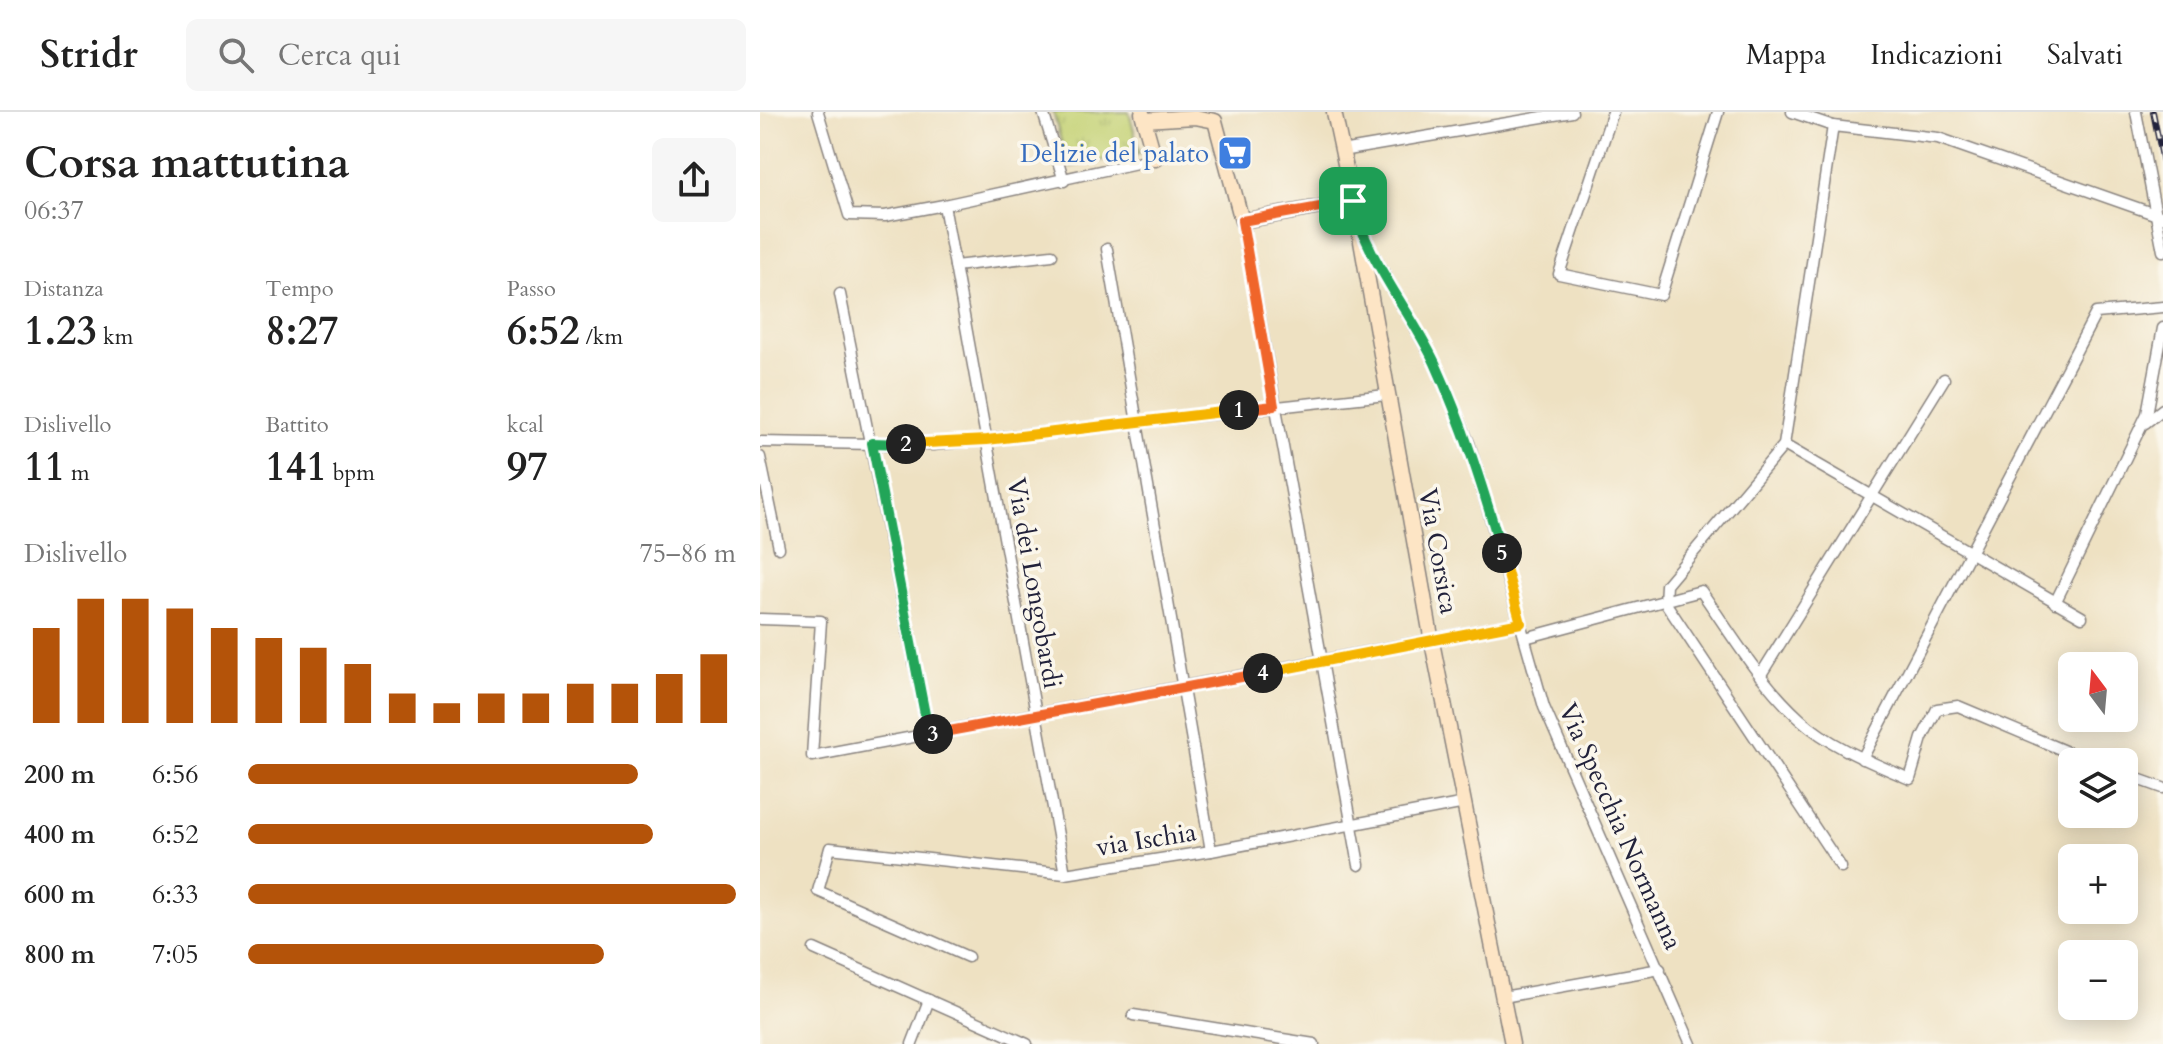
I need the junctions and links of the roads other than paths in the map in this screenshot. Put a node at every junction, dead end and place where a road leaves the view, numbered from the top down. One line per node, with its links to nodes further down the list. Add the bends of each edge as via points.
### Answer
1 (818, 112): 17 (street, via 849,215 885,216)
2 (1043, 112): 15 (street)
3 (1334, 112): 13 (main road, Via Corsica)
4 (1572, 112): 13 (street)
5 (1613, 112): 6 (street, via 1559,274 1661,295)
6 (1718, 112)
7 (1792, 112): 9 (street)
8 (2136, 112): 18 (street)
9 (1806, 114): 12 (street)
10 (1143, 116): 11 (main road); 14 (main road)
11 (1214, 117): 19 (main road)
12 (1833, 126): 18 (street, via 1938,138); 37 (street)
13 (1341, 151): 16 (main road, Via Corsica)
14 (1155, 159): 15 (street)
15 (1064, 181): 17 (street)
16 (1353, 201): 19 (main road); 20 (main road, Via Corsica)
17 (944, 205): 24 (street, Via dei Longobardi)
18 (2159, 215): 22 (street)
19 (1242, 221): 30 (street)
20 (1359, 230): 29 (main road, Via Corsica); 46 (street, Via Specchia Normanna, via 1434,361 1463,430)
21 (1107, 249): 32 (street)
22 (2163, 251)
23 (1052, 255): 24 (street)
24 (955, 266): 34 (street, Via dei Longobardi)
25 (840, 294): 36 (street)
26 (2163, 307): 41 (street, via 2096,313)
27 (2163, 328): 33 (street, via 2147,414)
28 (1944, 379): 39 (street)
29 (1386, 395): 30 (street); 48 (main road, Via Corsica)
30 (1274, 406): 32 (street); 49 (street)
31 (2163, 409): 33 (street)
32 (1136, 421): 34 (street); 51 (street)
33 (2140, 426): 43 (street)
34 (987, 440): 36 (street); 52 (street, Via dei Longobardi)
35 (760, 442): 36 (street)
36 (872, 443): 53 (street)
37 (1784, 445): 39 (street); 42 (street, via 1666,585)
38 (760, 457): 40 (street)
39 (1872, 496): 41 (street); 50 (street)
40 (779, 548)
41 (1969, 553): 43 (street); 55 (street)
42 (1665, 602): 47 (street); 50 (street, via 1701,591); 62 (street)
43 (2055, 603): 44 (street)
44 (2082, 617)
45 (760, 619): 53 (street, via 821,621 812,756)
46 (1521, 623): 47 (street, Via Specchia Normanna); 48 (street)
47 (1525, 638): 66 (street, Via Specchia Normanna, via 1544,707)
48 (1432, 642): 49 (street); 58 (main road, Via Corsica)
49 (1323, 662): 51 (street); 59 (street)
50 (1760, 676): 55 (street, via 1802,721)
51 (1184, 687): 52 (street); 60 (street)
52 (1038, 715): 53 (street); 63 (street, Via dei Longobardi)
53 (929, 735)
54 (2058, 748): 55 (street, via 1958,706 1937,709 1910,779)
55 (1862, 759)
56 (2138, 779): 57 (street)
57 (2163, 788)
58 (1465, 803): 59 (street, via Ischia); 67 (main road, Via Corsica)
59 (1350, 825): 60 (street, via Ischia); 61 (street)
60 (1211, 851): 63 (street, via Ischia)
61 (1359, 865)
62 (1841, 867)
63 (1065, 874): 65 (street, via Ischia, via 830,848 818,891)
64 (814, 949): 68 (street)
65 (968, 957)
66 (1660, 969): 67 (street); 74 (street, Via Specchia Normanna)
67 (1503, 997): 73 (main road, Via Corsica)
68 (929, 1000): 70 (street); 71 (street)
69 (1133, 1015): 72 (street)
70 (912, 1044)
71 (1027, 1044)
72 (1314, 1044)
73 (1512, 1044)
74 (1691, 1044)

